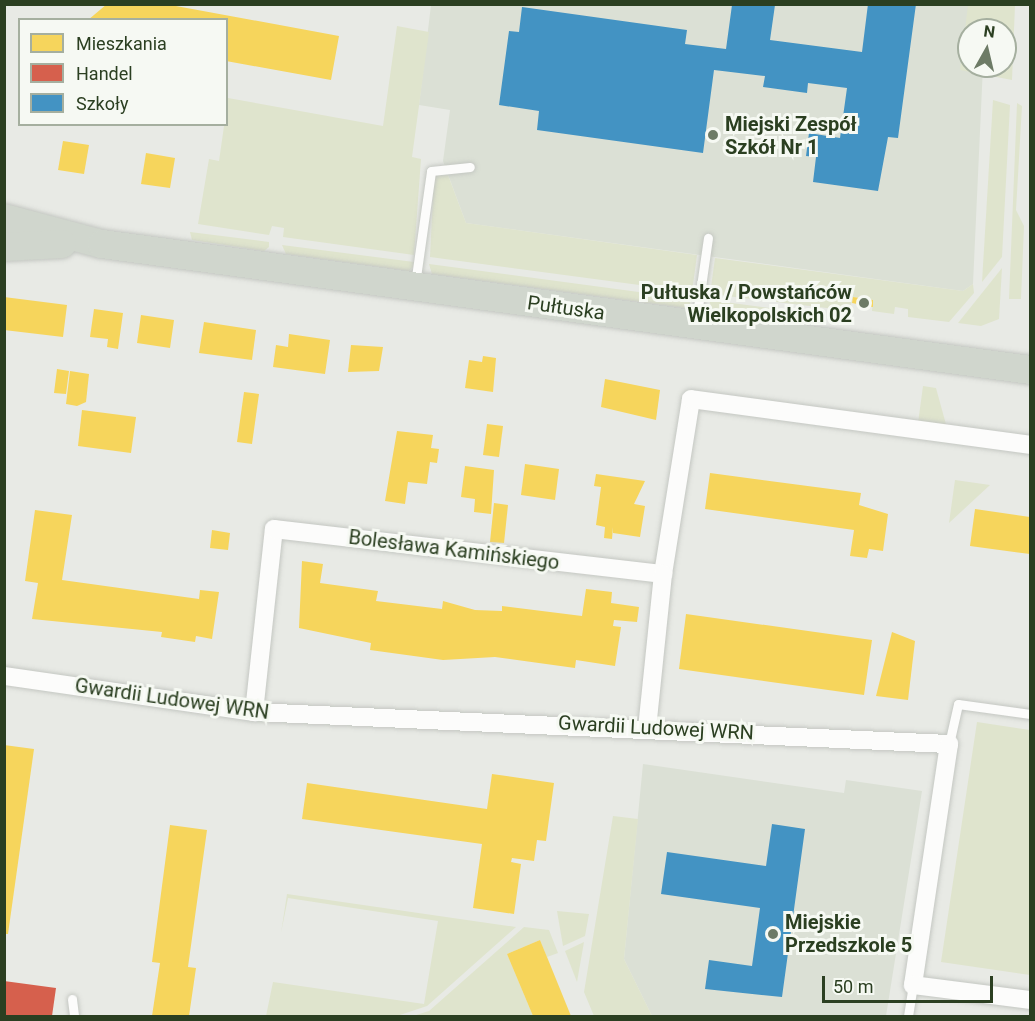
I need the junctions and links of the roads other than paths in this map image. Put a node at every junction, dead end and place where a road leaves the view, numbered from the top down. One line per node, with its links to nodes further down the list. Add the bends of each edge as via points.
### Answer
1 (470, 167): 6 (lane, via 431,171)
2 (4, 218): 4 (main road, Pułtuska)
3 (708, 238): 7 (lane)
4 (102, 244): 5 (main road, Pułtuska); 6 (main road, Pułtuska)
5 (4, 247)
6 (414, 286): 7 (main road, Pułtuska)
7 (695, 326): 8 (main road, Pułtuska)
8 (1030, 370)
9 (1030, 445): 10 (street, via 691,399)
10 (663, 574): 12 (street, Bolesława Kamińskiego, via 274,529); 14 (street)
11 (4, 676): 12 (street, Gwardii Ludowej WRN)
12 (254, 712): 14 (street, Gwardii Ludowej WRN)
13 (1030, 714): 15 (lane, via 958,704)
14 (647, 728): 15 (street, Gwardii Ludowej WRN)
15 (949, 744): 16 (street)
16 (913, 984): 18 (street); 20 (lane)
17 (72, 999): 19 (lane)
18 (1030, 1000)
19 (74, 1017)
20 (908, 1017)

